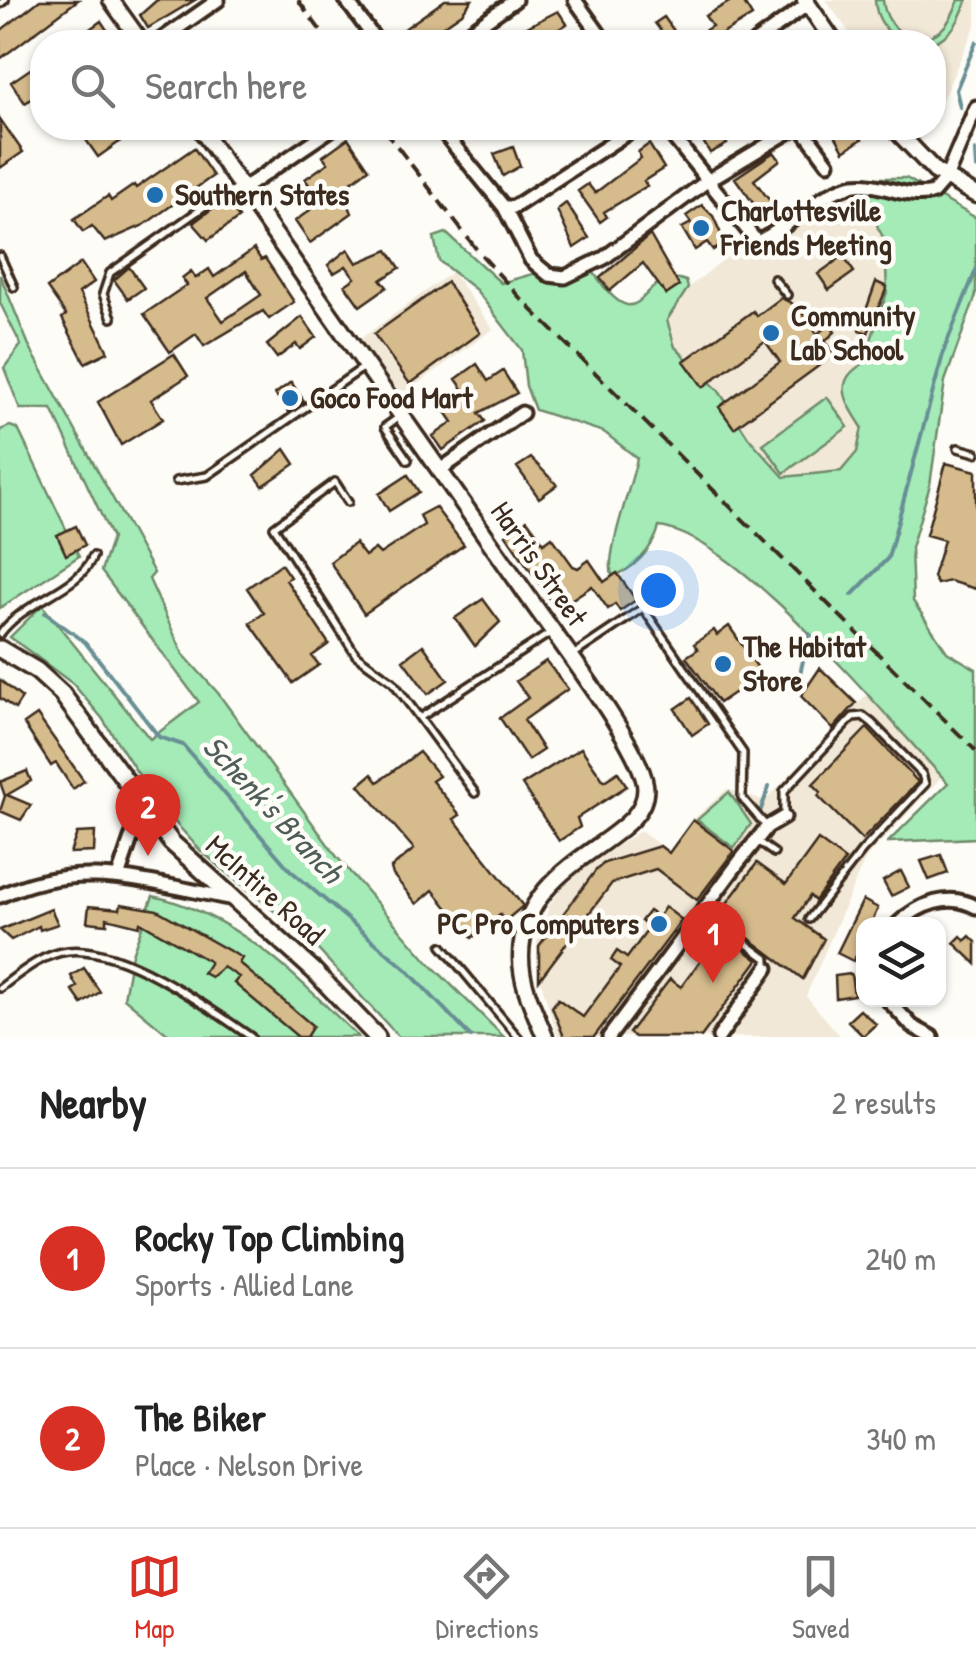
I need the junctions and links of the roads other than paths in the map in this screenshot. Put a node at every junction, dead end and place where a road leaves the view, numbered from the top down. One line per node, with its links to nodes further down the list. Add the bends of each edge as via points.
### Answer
1 (111, 0): 7 (street)
2 (218, 0): 8 (street)
3 (516, 0): 10 (street)
4 (575, 0): 11 (street)
5 (807, 2): 12 (street); 13 (street)
6 (353, 3): 9 (street)
7 (132, 30)
8 (175, 30)
9 (369, 30)
10 (472, 30)
11 (596, 30)
12 (771, 30)
13 (826, 30)
14 (976, 106): 24 (street)
15 (208, 140): 26 (street, Harris Street)
16 (314, 140): 26 (street)
17 (450, 140): 28 (street)
18 (617, 140): 28 (street)
19 (675, 140): 25 (street)
20 (774, 140): 25 (street)
21 (811, 140): 23 (street)
22 (904, 140): 24 (street)
23 (828, 164)
24 (946, 178): 25 (street, via 925,195 858,184 841,189 761,242); 27 (street)
25 (707, 181): 28 (street, via 604,258 565,277 531,260)
26 (243, 189): 33 (lane, via 225,192 110,273 103,294); 34 (street, Harris Street)
27 (976, 194)
28 (504, 207)
29 (0, 256): 31 (lane)
30 (774, 279): 32 (lane)
31 (14, 287)
32 (788, 296)
33 (112, 318)
34 (366, 365): 36 (street, Harris Street); 41 (lane, via 206,476)
35 (522, 413): 40 (street)
36 (402, 415): 39 (lane, via 385,427); 40 (street, Harris Street)
37 (958, 448): 38 (lane)
38 (976, 453)
39 (408, 460)
40 (440, 470): 44 (street, Harris Street)
41 (176, 481)
42 (348, 502): 48 (lane, via 335,482 274,527 356,654 393,682)
43 (93, 556): 45 (lane, via 78,580 30,604)
44 (553, 631): 47 (street, Harris Street); 48 (lane)
45 (0, 634)
46 (0, 649): 50 (main road, McIntire Road, via 62,694)
47 (570, 656): 52 (lane, via 643,608 743,753 742,798); 70 (street, Harris Street, via 637,760 645,798 633,820 554,876 529,915 522,967)
48 (420, 718): 49 (lane)
49 (475, 793)
50 (142, 806): 55 (street); 57 (main road, McIntire Road)
51 (784, 817): 52 (street); 61 (lane, via 784,791 853,717 872,723 922,774 919,794 862,851)
52 (768, 828): 53 (street)
53 (757, 840): 54 (lane); 59 (street)
54 (774, 853)
55 (119, 874): 56 (street, via 62,874); 57 (street)
56 (0, 896)
57 (229, 898): 68 (main road, McIntire Road, via 314,970)
58 (976, 907): 60 (street, via 949,898)
59 (702, 912): 63 (lane, via 767,959); 66 (street)
60 (906, 917)
61 (809, 919)
62 (442, 946): 69 (lane)
63 (766, 968): 71 (street)
64 (0, 988): 67 (lane, via 43,958 89,952 171,987)
65 (894, 1007): 72 (street)
66 (614, 1035)
67 (250, 1037)
68 (378, 1037)
69 (518, 1037)
70 (545, 1037)
71 (719, 1037)
72 (932, 1037)

